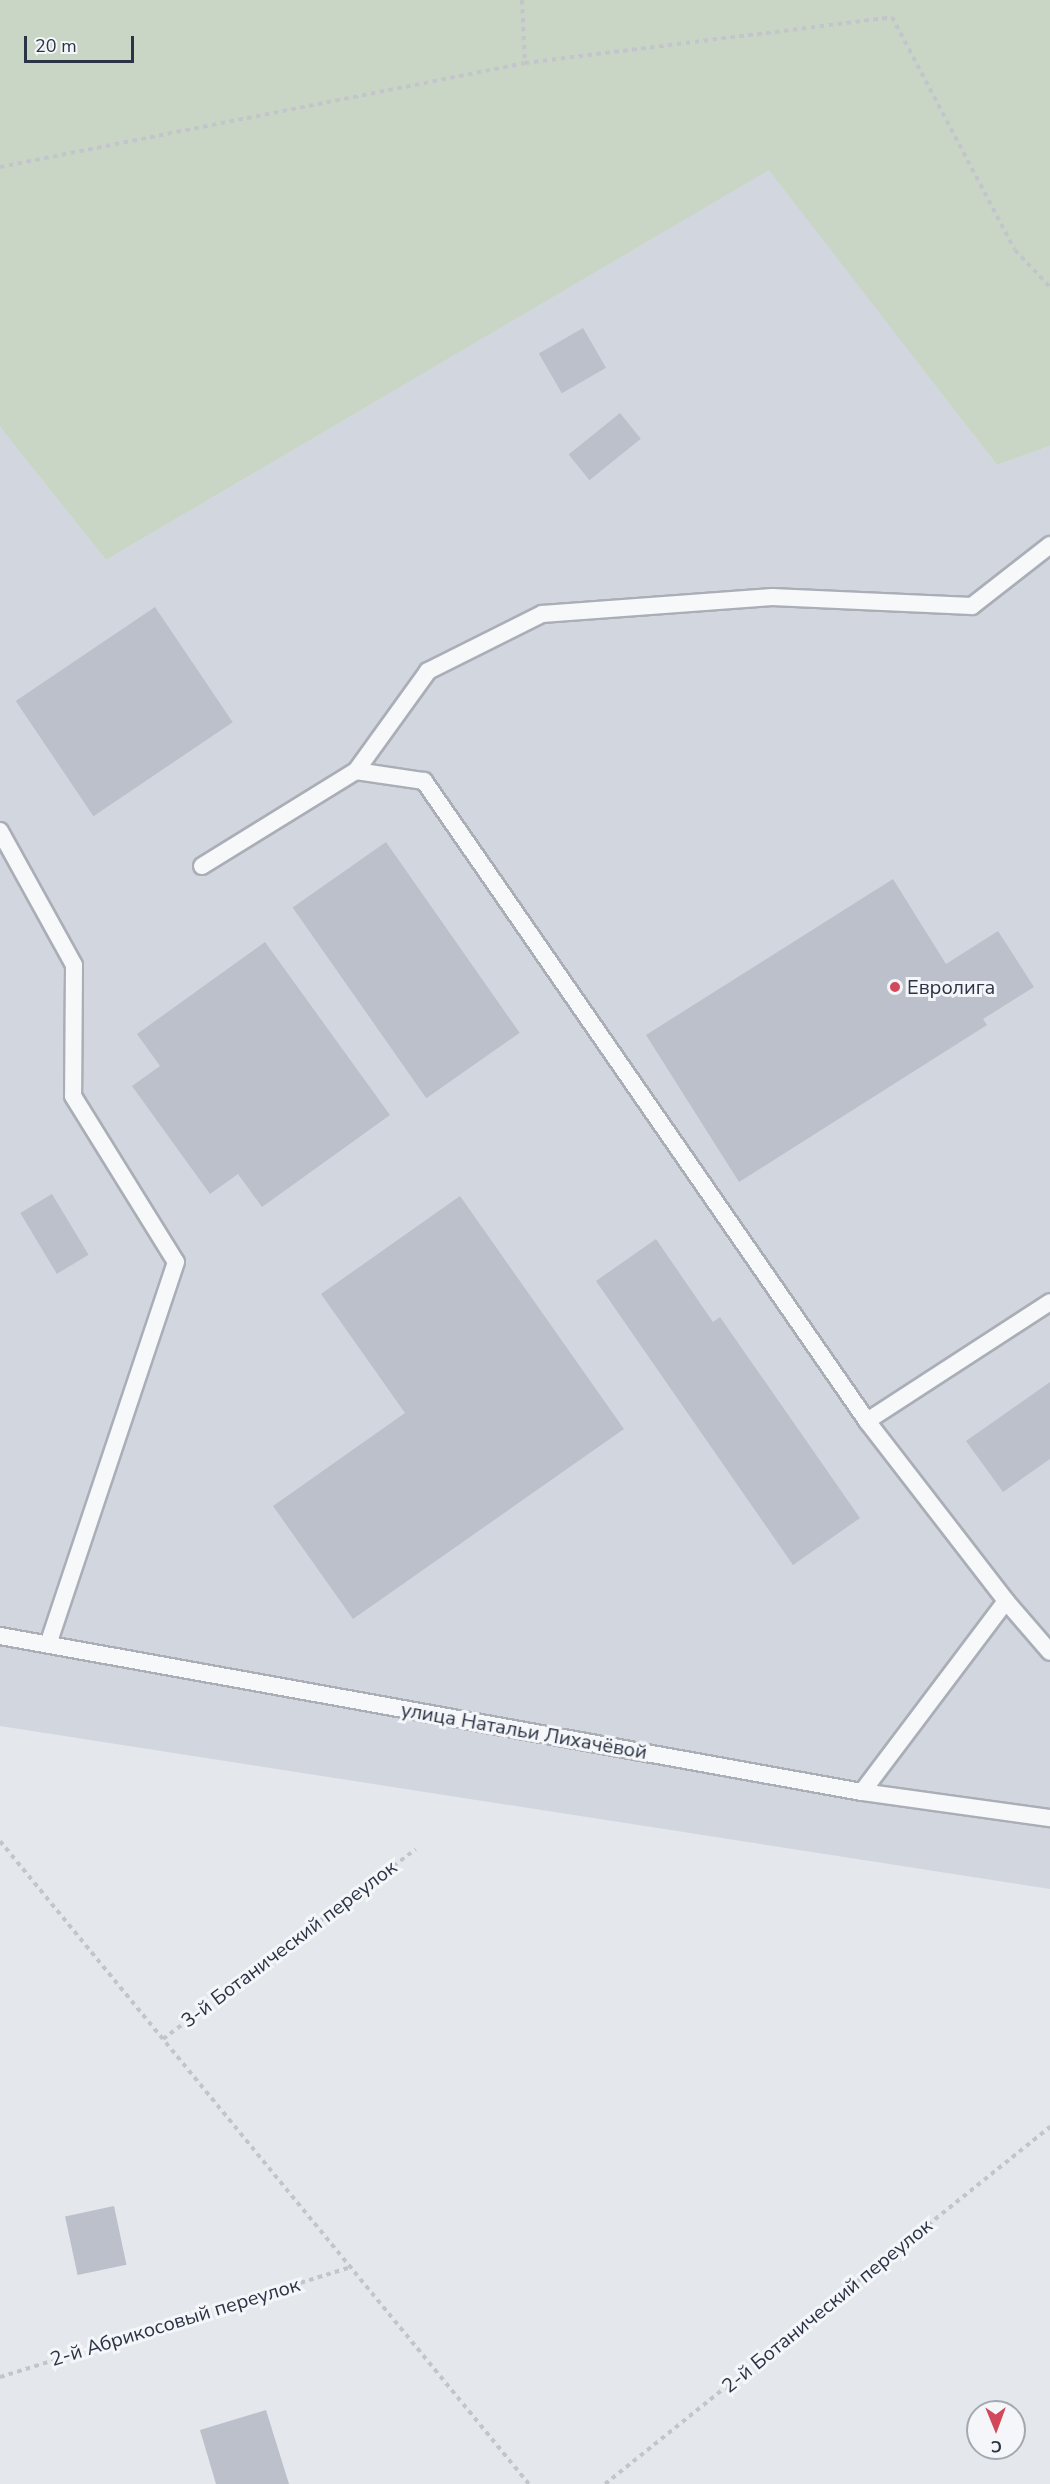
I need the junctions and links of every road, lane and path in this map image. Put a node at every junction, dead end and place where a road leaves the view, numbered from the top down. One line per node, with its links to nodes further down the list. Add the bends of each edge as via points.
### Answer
1 (522, 0): 2 (path)
2 (525, 63): 3 (path); 4 (path, via 892,17 1015,250)
3 (0, 167)
4 (1050, 287)
5 (1050, 545): 6 (lane, via 972,606 772,597 542,614 428,671)
6 (356, 771): 8 (lane); 10 (lane, via 424,781)
7 (0, 831): 13 (lane, via 74,965 73,1096 176,1262)
8 (202, 866)
9 (1050, 1302): 10 (lane)
10 (867, 1421): 11 (lane)
11 (1006, 1601): 14 (lane); 15 (lane)
12 (0, 1636): 13 (lane, улица Натальи Лихачёвой)
13 (48, 1644): 15 (lane, улица Натальи Лихачёвой)
14 (1050, 1652)
15 (862, 1792): 16 (lane, улица Натальи Лихачёвой)
16 (1050, 1818)
17 (0, 1842): 19 (path)
18 (416, 1849): 19 (path, 3-й Ботанический переулок)
19 (163, 2039): 21 (path)
20 (1050, 2127): 24 (path, 2-й Ботанический переулок)
21 (350, 2267): 22 (path, 2-й Абрикосовый переулок); 23 (path)
22 (0, 2377)
23 (529, 2484)
24 (604, 2484)

